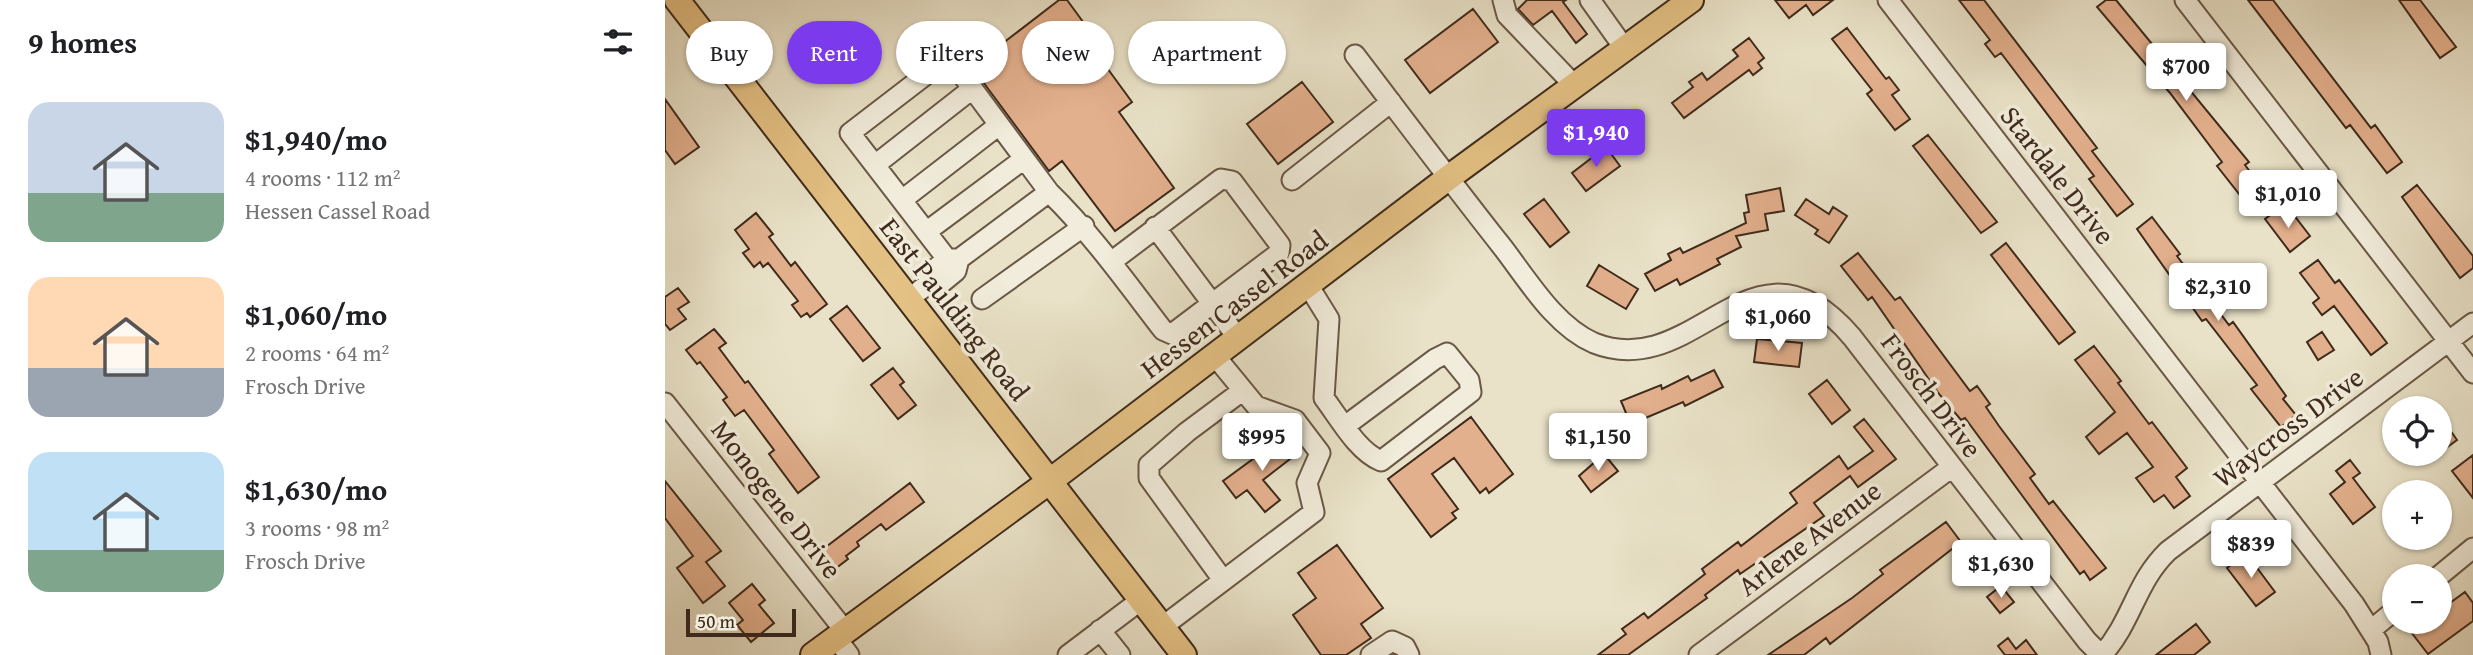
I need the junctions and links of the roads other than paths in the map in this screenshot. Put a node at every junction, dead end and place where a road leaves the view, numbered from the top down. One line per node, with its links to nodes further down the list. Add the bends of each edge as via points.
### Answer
1 (677, 0): 25 (main road, East Paulding Road)
2 (1503, 0): 9 (street, via 1507,15)
3 (1590, 0): 7 (street)
4 (1691, 0): 7 (main road, Hessen Cassel Road)
5 (1888, 0): 38 (street, Stardale Drive)
6 (2185, 0): 30 (street)
7 (1625, 49): 9 (main road, Hessen Cassel Road)
8 (1355, 55): 11 (street, Frosch Drive)
9 (1574, 85): 15 (main road, Hessen Cassel Road)
10 (972, 89): 12 (street); 14 (street); 14 (street, via 949,57 850,133)
11 (1391, 102): 15 (street, Frosch Drive); 16 (street)
12 (999, 125): 13 (street); 18 (street)
13 (1024, 159): 17 (street); 21 (street)
14 (875, 165): 18 (street)
15 (1448, 178): 24 (main road, Hessen Cassel Road); 36 (street, Frosch Drive, via 1555,313 1581,336 1603,346 1633,350 1663,345 1754,297 1785,295 1815,305 1842,325)
16 (1292, 180)
17 (1048, 192): 19 (street); 22 (street)
18 (902, 200): 21 (street)
19 (1084, 226): 23 (street); 26 (street)
20 (1155, 227): 23 (street); 27 (street); 27 (street, via 1221,179 1232,181 1280,245 1279,253)
21 (926, 232): 22 (street)
22 (953, 259): 25 (street, via 929,274)
23 (1111, 262): 27 (street, via 1163,330 1172,334)
24 (1308, 285): 29 (main road, Hessen Cassel Road); 35 (street, via 1329,319 1324,398)
25 (919, 290): 37 (main road, East Paulding Road)
26 (982, 299)
27 (1213, 304): 29 (street)
28 (2473, 323): 30 (street, Waycross Drive)
29 (1238, 338): 31 (main road, Hessen Cassel Road)
30 (2449, 341): 32 (street); 38 (street, Waycross Drive)
31 (1215, 356): 33 (street); 37 (main road, Hessen Cassel Road)
32 (2473, 373)
33 (1242, 391): 41 (street, via 1149,465 1149,478); 41 (street, via 1256,405 1296,420 1319,453 1307,483 1314,512)
34 (665, 403): 47 (street, Monogene Drive)
35 (1345, 426): 35 (street, via 1368,456 1381,461 1471,392 1469,380 1447,353)
36 (1952, 467): 54 (street, Arlene Avenue); 55 (street, Frosch Drive)
37 (1050, 481): 42 (main road, East Paulding Road); 47 (main road, Hessen Cassel Road)
38 (2261, 483): 46 (street, Stardale Drive); 55 (street, Waycross Drive, via 2160,559 2141,586 2124,628)
39 (2473, 548): 40 (street)
40 (2452, 565)
41 (1223, 580): 44 (street)
42 (1141, 600): 44 (main road, East Paulding Road); 45 (street)
43 (2382, 621): 46 (street)
44 (1162, 627): 51 (main road, East Paulding Road)
45 (1100, 630): 49 (street); 50 (street)
46 (2371, 630): 56 (street, Stardale Drive)
47 (843, 641): 48 (main road, Hessen Cassel Road)
48 (813, 655)
49 (1068, 655)
50 (1120, 655)
51 (1184, 655)
52 (1371, 655): 53 (street, via 1392,641 1405,647)
53 (1409, 655)
54 (1699, 655)
55 (2101, 655)
56 (2381, 655)

